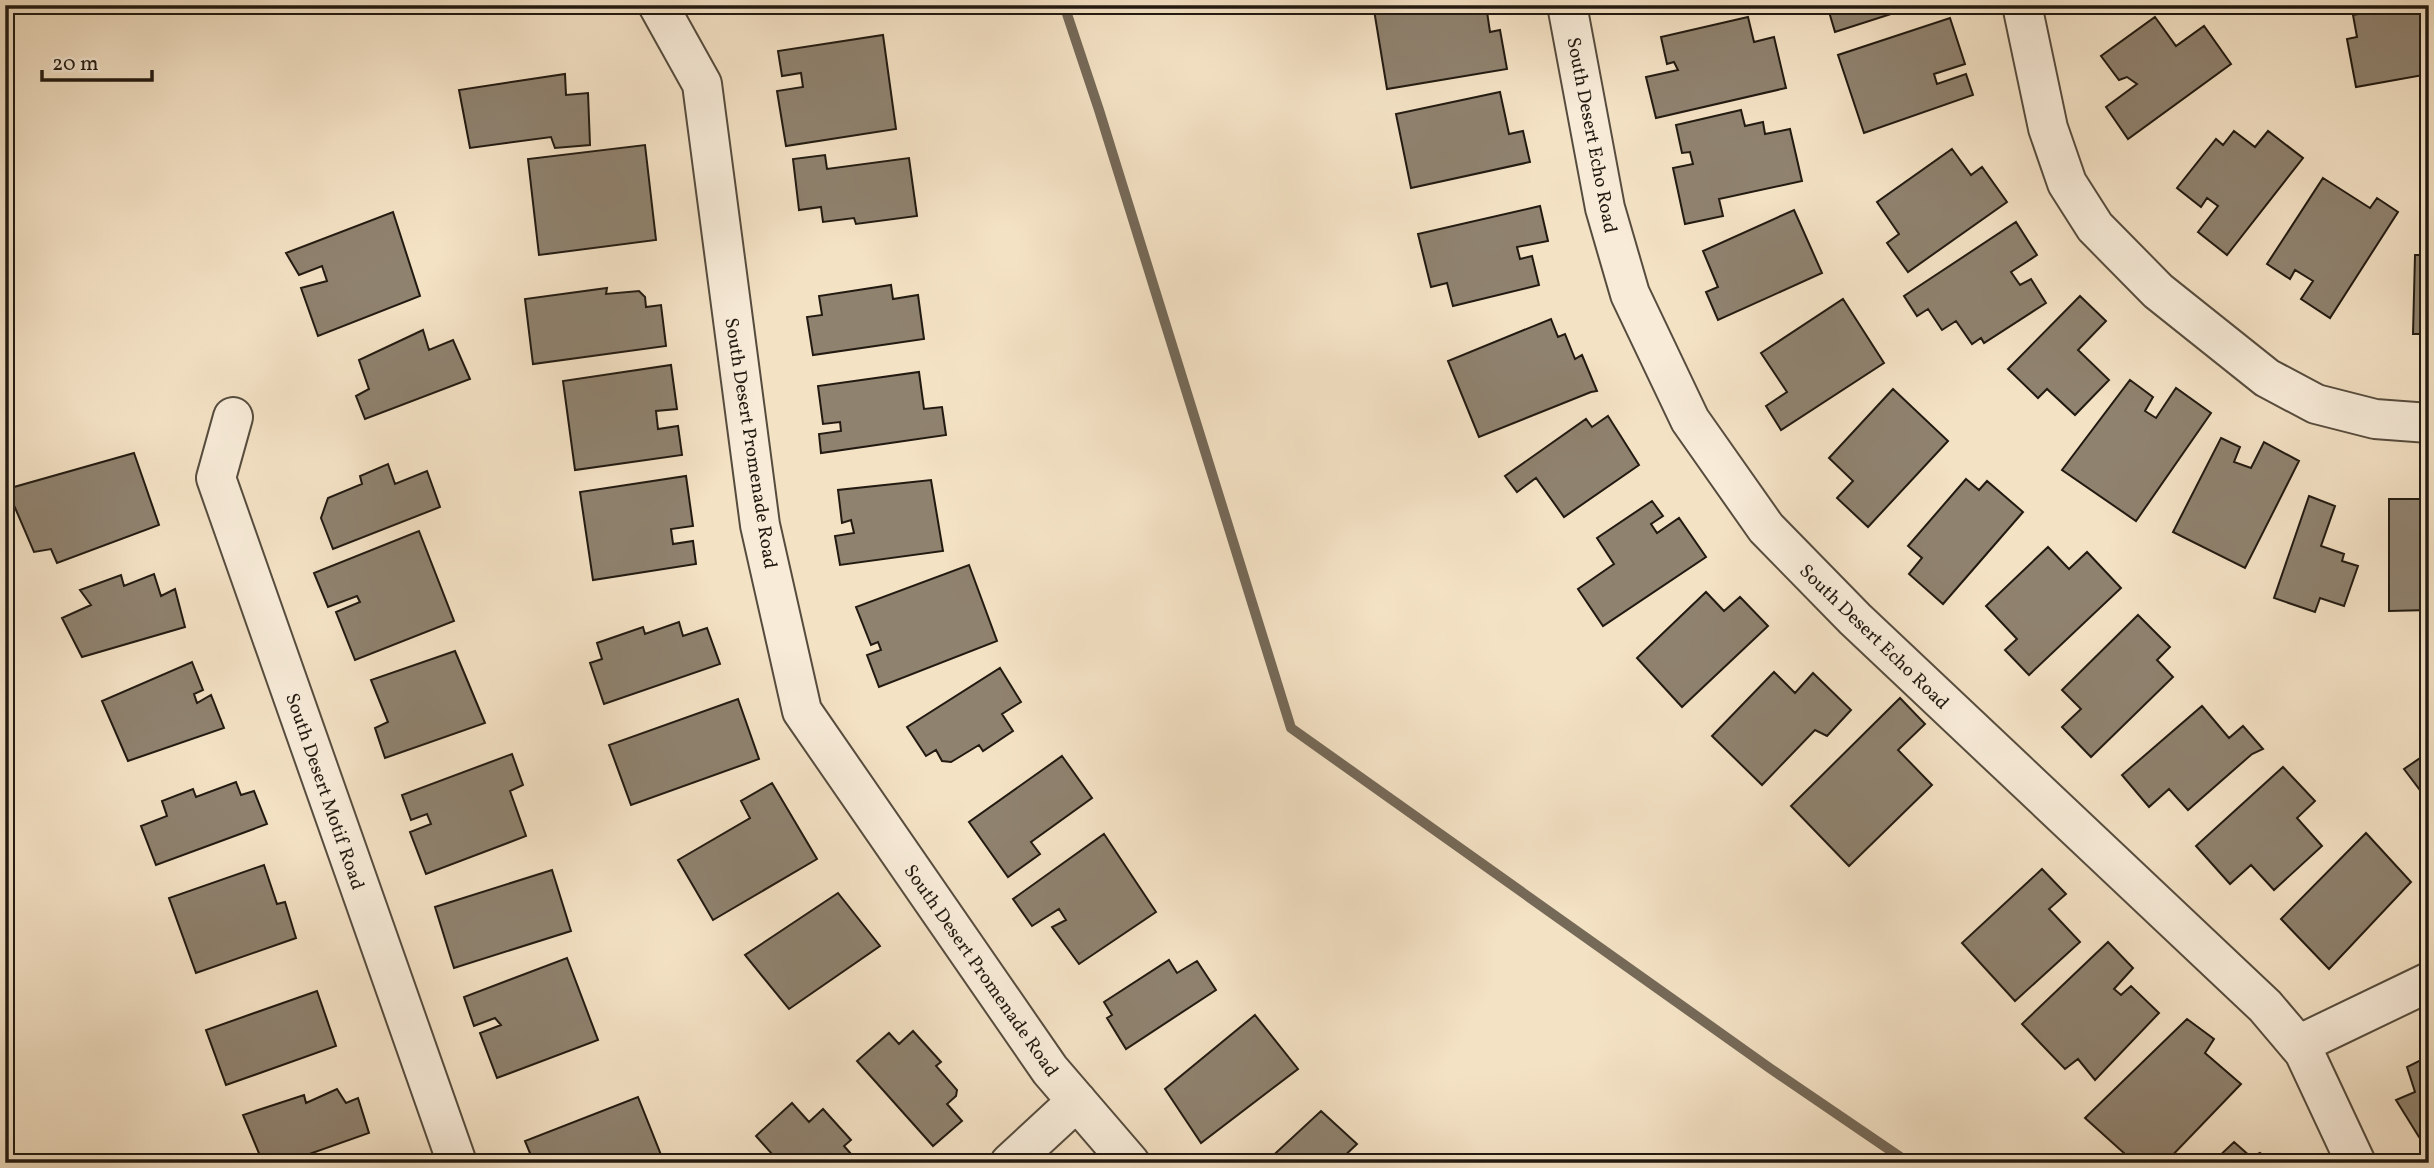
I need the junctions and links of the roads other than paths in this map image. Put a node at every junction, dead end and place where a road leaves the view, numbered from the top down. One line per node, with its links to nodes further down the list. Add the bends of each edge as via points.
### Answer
1 (658, 5): 8 (street, South Desert Promenade Road, via 702,85 761,525 802,711 1050,1070)
2 (1567, 5): 7 (street, South Desert Echo Road, via 1605,208 1630,294 1675,392 1705,442 1766,528 1865,628 2266,1006)
3 (2022, 5): 5 (street, via 2048,128 2067,183 2095,227 2158,291 2267,378 2316,404 2375,419)
4 (233, 417): 9 (street, South Desert Motif Road, via 216,478)
5 (2429, 423)
6 (2429, 982): 7 (street)
7 (2298, 1045): 12 (street, South Desert Echo Road)
8 (1077, 1101): 10 (street); 11 (street, South Desert Promenade Road)
9 (457, 1163)
10 (1010, 1163)
11 (1130, 1163)
12 (2356, 1163)

